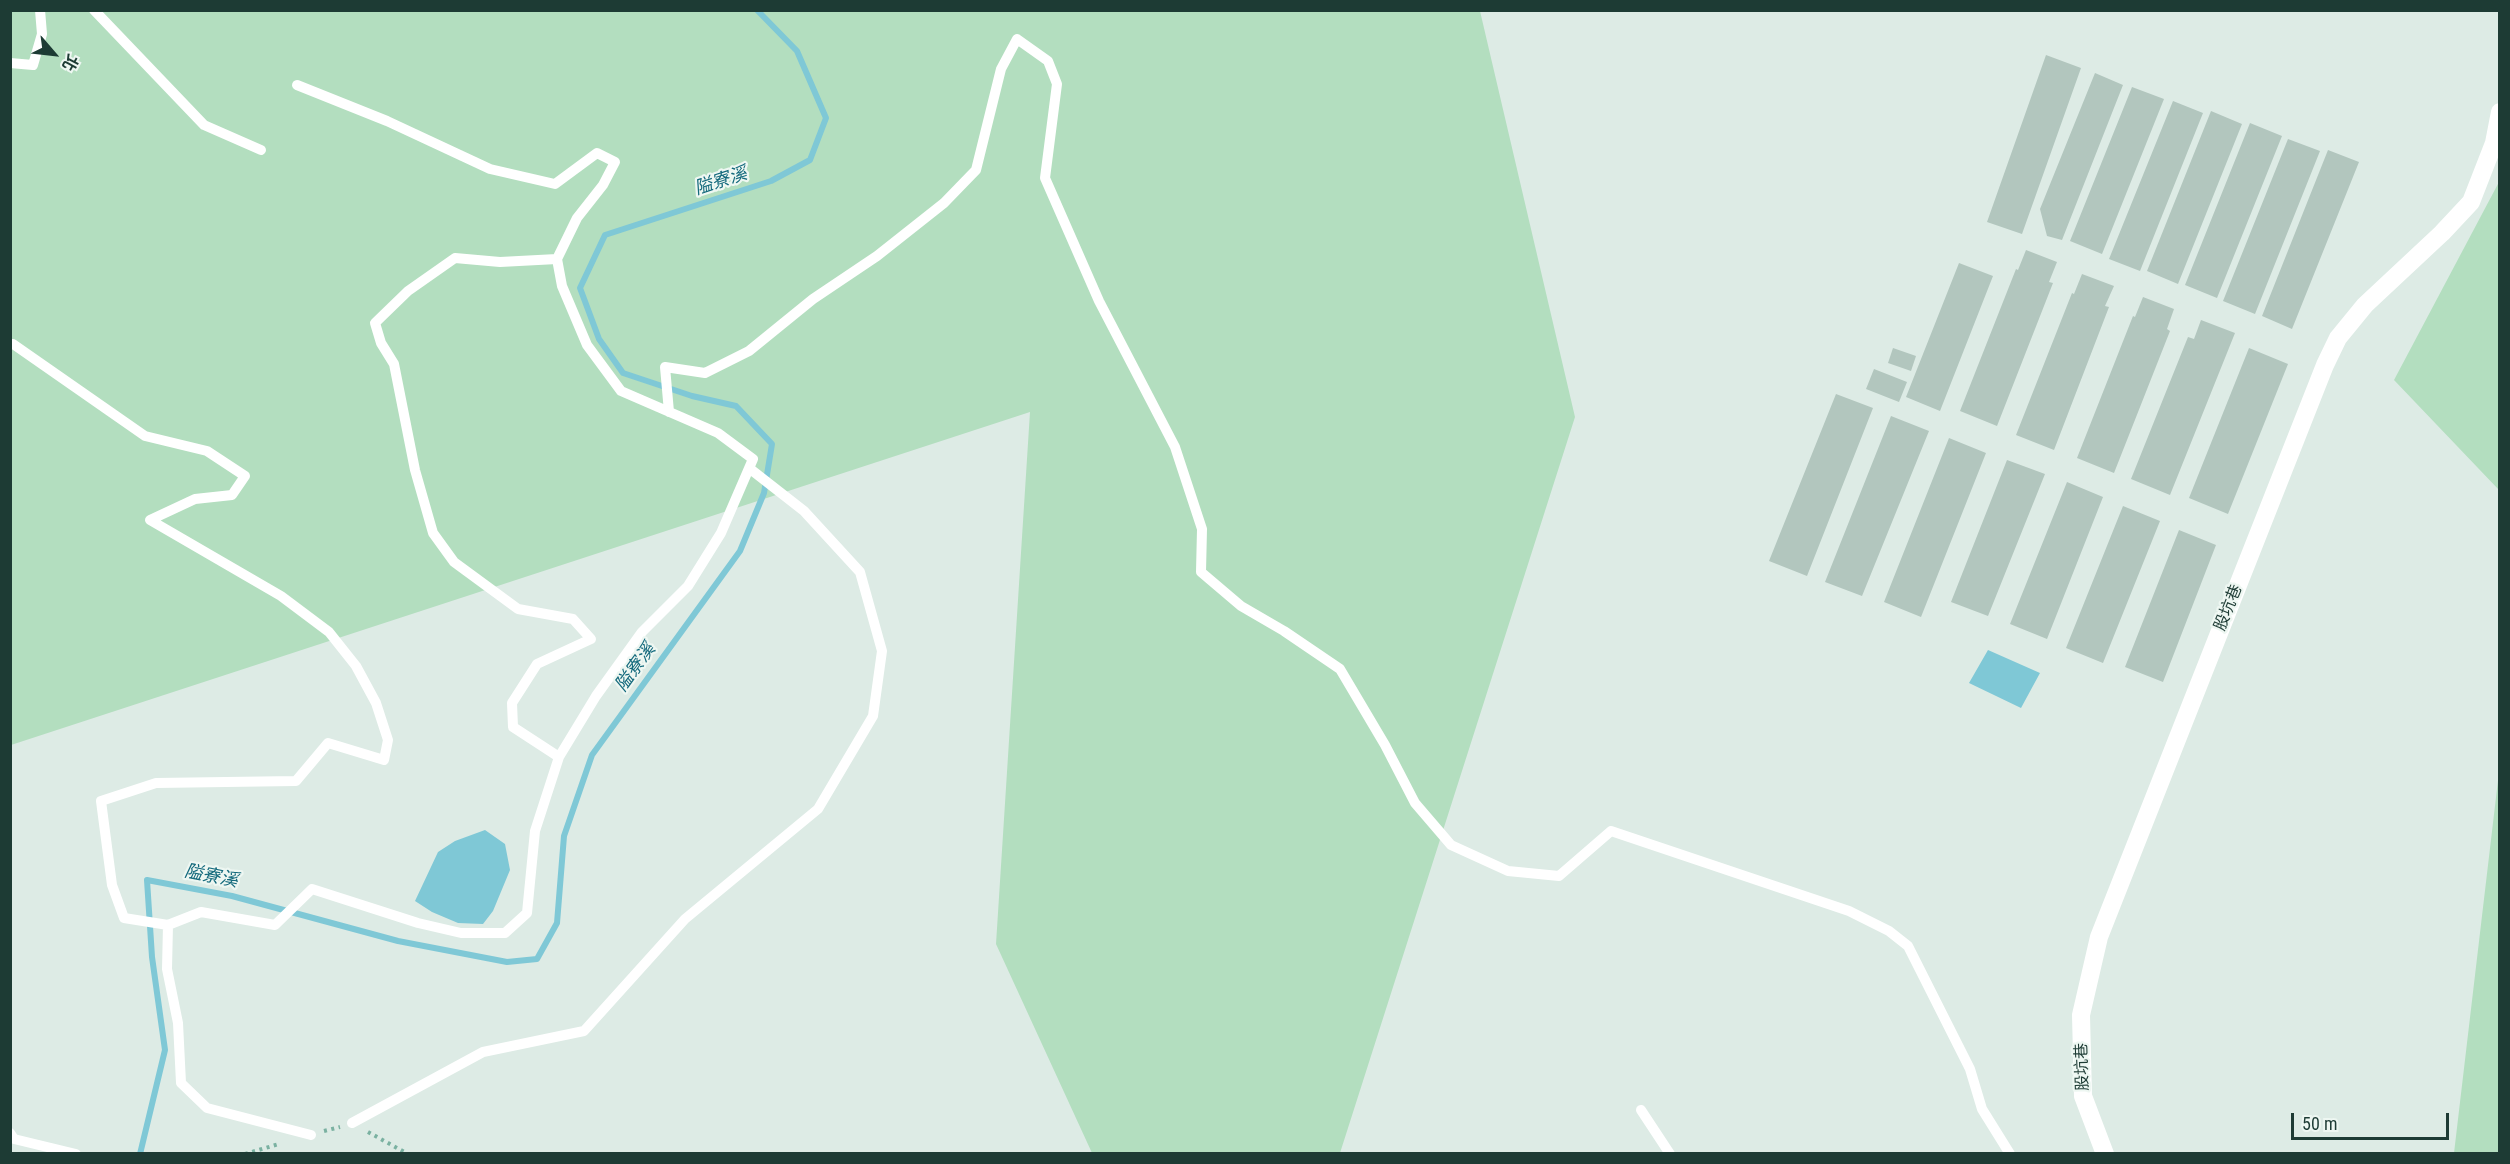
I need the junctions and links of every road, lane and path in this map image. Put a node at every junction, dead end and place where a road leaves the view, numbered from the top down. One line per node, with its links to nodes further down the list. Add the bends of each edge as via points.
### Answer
1 (40, 10): 3 (lane, via 42,34 33,65)
2 (94, 10): 6 (lane, via 204,125)
3 (10, 63)
4 (297, 85): 7 (lane, via 490,169 555,184 597,153 615,162 578,218)
5 (2499, 112): 22 (street, 股坑巷, via 2494,143 2471,202 2365,305 2338,338 2099,938 2081,1015 2083,1096)
6 (261, 150)
7 (557, 259): 9 (lane, via 562,286 587,345 621,391); 11 (lane, via 500,262 455,258 408,291 375,323 394,364 415,470 433,533 454,562 518,609 573,619 591,639 537,664 512,703 513,727)
8 (13, 344): 12 (lane, via 145,436 207,451 245,476 232,495 195,499 150,520 281,596 329,632 356,666 376,703 388,740 384,760 328,743 296,781 156,783 101,801 112,885 124,918)
9 (669, 412): 10 (lane, via 718,433 753,459); 21 (lane, via 665,367 705,373 749,351 944,203 976,170 1002,69 1017,39 1048,61 1058,84 1045,178 1099,302 1175,447 1202,530 1201,572 1241,606 1340,669 1415,804 1451,844 1508,871 1559,876 1611,831 1849,911 1889,931 1908,946 1970,1069 1982,1109)
10 (750, 468): 11 (lane, via 721,533 688,586 642,632 596,696); 14 (lane, via 804,512 860,572 882,651 873,716 819,809 685,919 584,1031 483,1052)
11 (559, 758): 12 (lane, via 535,831 526,914 505,933 461,933 312,889 275,925 201,912)
12 (167, 924): 16 (lane, via 167,969 178,1023 180,1083 207,1108)
13 (1641, 1110): 20 (lane)
14 (351, 1123): 16 (path); 19 (path)
15 (10, 1133): 17 (lane, via 14,1139)
16 (311, 1135): 18 (path)
17 (76, 1154)
18 (245, 1154)
19 (408, 1154)
20 (1670, 1154)
21 (2010, 1154)
22 (2105, 1154)

